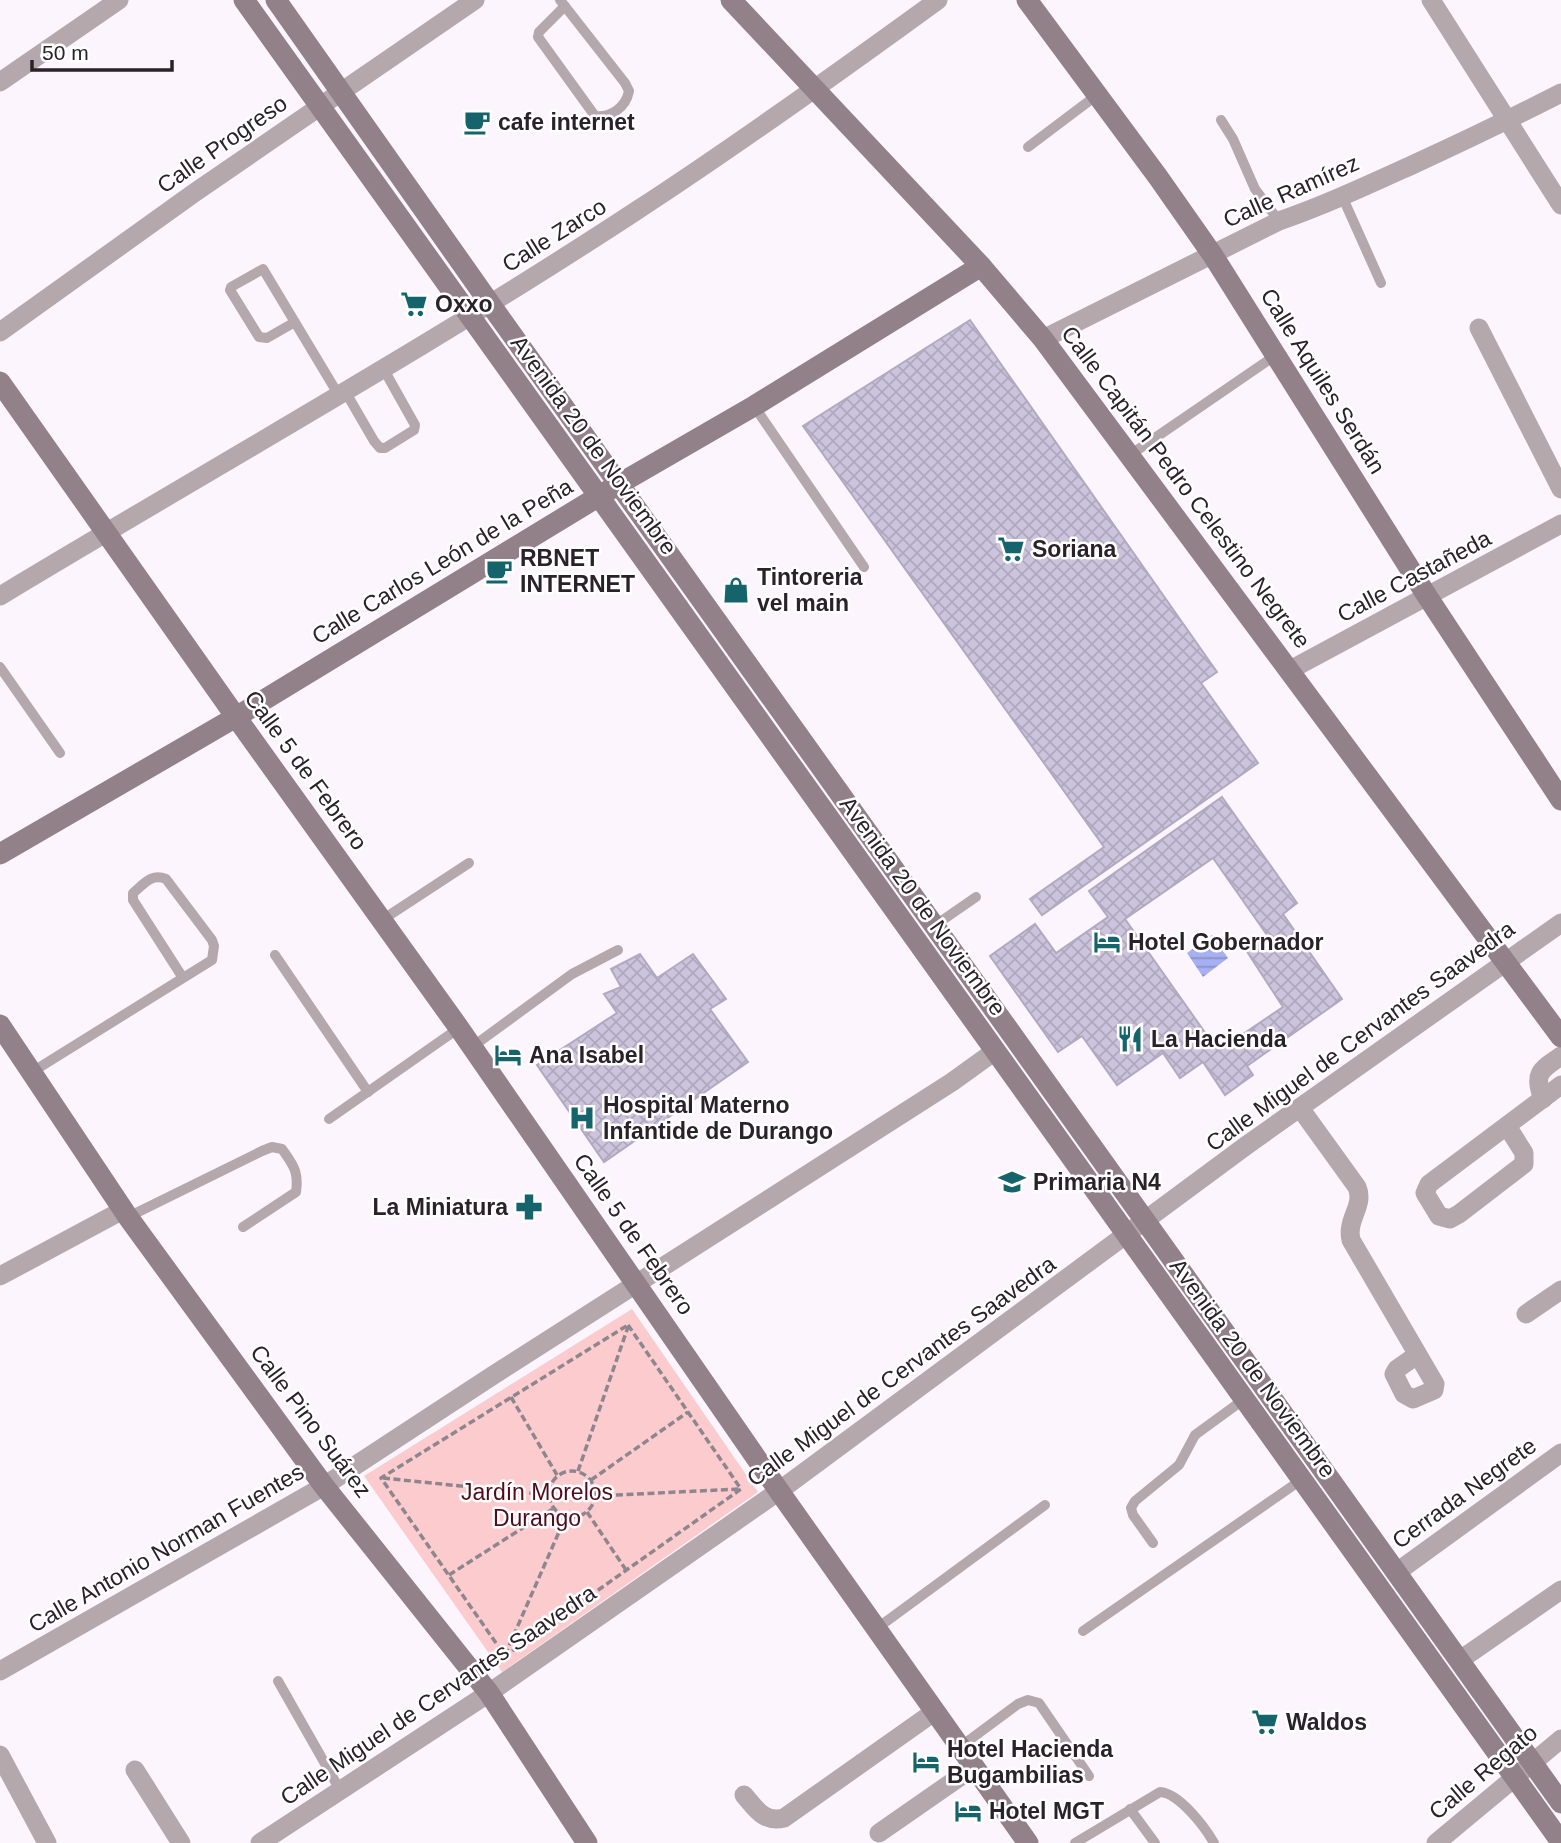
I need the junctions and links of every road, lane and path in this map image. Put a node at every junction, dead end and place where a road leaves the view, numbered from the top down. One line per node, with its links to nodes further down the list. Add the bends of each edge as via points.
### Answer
1 (118, 0): 10 (street)
2 (244, 0): 15 (street, Avenida 20 de Noviembre)
3 (276, 0): 12 (street, Avenida 20 de Noviembre)
4 (475, 0): 12 (street, Calle Progreso)
5 (731, 0): 11 (street, Calle Capitán Pedro Celestino Negrete)
6 (938, 0): 11 (street, Calle Zarco)
7 (1027, 0): 14 (street, Calle Aquiles Serdán)
8 (1431, 0): 17 (street)
9 (563, 3): 9 (lane, via 629,91 622,107 604,117 595,116 538,37)
10 (0, 82)
11 (814, 90): 23 (street, Calle Capitán Pedro Celestino Negrete); 25 (street, Calle Zarco, via 666,192)
12 (341, 92): 15 (street, Calle Progreso); 25 (street, Avenida 20 de Noviembre)
13 (1561, 93): 17 (street, Calle Ramírez)
14 (1097, 94): 18 (lane); 22 (street, Calle Aquiles Serdán)
15 (319, 106): 26 (street, Avenida 20 de Noviembre); 29 (street, Calle Progreso)
16 (1222, 120): 21 (lane, via 1251,182)
17 (1508, 121): 19 (street, Calle Ramírez); 20 (street)
18 (1028, 148)
19 (1342, 196): 21 (street, Calle Ramírez); 24 (lane)
20 (1561, 205)
21 (1279, 221): 22 (street, Calle Ramírez)
22 (1212, 254): 30 (street, Calle Ramírez); 31 (street, Calle Aquiles Serdán)
23 (981, 266): 30 (street, Calle Capitán Pedro Celestino Negrete); 35 (street, Calle Carlos León de la Peña)
24 (1381, 283)
25 (489, 304): 26 (street, Calle Zarco); 37 (street, Avenida 20 de Noviembre)
26 (469, 316): 32 (street, Calle Zarco); 39 (street, Avenida 20 de Noviembre)
27 (295, 322): 27 (lane, via 267,338 259,337 231,287 262,269); 34 (lane)
28 (1479, 328): 38 (street)
29 (0, 332)
30 (1043, 338): 36 (street, Calle Capitán Pedro Celestino Negrete)
31 (1276, 354): 36 (lane); 44 (street, Calle Aquiles Serdán)
32 (383, 368): 34 (street, Calle Zarco); 34 (lane, via 415,425 385,448 374,441)
33 (0, 382): 41 (street, Calle 5 de Febrero)
34 (341, 392): 41 (street, Calle Zarco)
35 (754, 406): 37 (street, Calle Carlos León de la Peña); 42 (lane)
36 (1130, 455): 46 (street, Calle Capitán Pedro Celestino Negrete)
37 (618, 484): 39 (street, Calle Carlos León de la Peña); 55 (street, Avenida 20 de Noviembre)
38 (1561, 489)
39 (598, 497): 47 (street, Calle Carlos León de la Peña); 64 (street, Avenida 20 de Noviembre)
40 (1561, 524): 44 (street, Calle Castañeda)
41 (106, 532): 43 (street, Calle Zarco); 47 (street, Calle 5 de Febrero)
42 (864, 567)
43 (0, 596)
44 (1427, 596): 46 (street, Calle Castañeda); 49 (street, Calle Aquiles Serdán)
45 (0, 667): 48 (lane)
46 (1290, 670): 58 (street, Calle Capitán Pedro Celestino Negrete)
47 (236, 717): 50 (street, Calle Carlos León de la Peña); 53 (street, Calle 5 de Febrero)
48 (61, 753)
49 (1561, 800)
50 (0, 854)
51 (469, 863): 53 (lane)
52 (976, 897): 55 (lane)
53 (381, 920): 61 (street, Calle 5 de Febrero)
54 (1561, 923): 58 (street, Calle Miguel de Cervantes Saavedra)
55 (934, 926): 74 (street, Avenida 20 de Noviembre)
56 (618, 950): 63 (lane, via 572,974)
57 (275, 955): 68 (lane)
58 (1506, 961): 62 (street, Calle Capitán Pedro Celestino Negrete); 70 (street, Calle Miguel de Cervantes Saavedra)
59 (183, 978): 59 (lane, via 133,900 133,893 151,878 166,879 214,946 212,960); 66 (lane)
60 (0, 1025): 66 (street, Calle Pino Suárez)
61 (459, 1028): 63 (street, Calle 5 de Febrero); 68 (lane)
62 (1561, 1037)
63 (472, 1047): 78 (street, Calle 5 de Febrero)
64 (995, 1051): 76 (street, Avenida 20 de Noviembre); 78 (street, Calle Antonio Norman Fuentes)
65 (1561, 1056): 69 (street, via 1541,1071 1537,1083)
66 (32, 1072): 73 (street, Calle Pino Suárez)
67 (1561, 1084): 69 (street)
68 (368, 1092): 71 (lane)
69 (1543, 1099): 72 (street)
70 (1300, 1108): 74 (street, Calle Miguel de Cervantes Saavedra); 82 (street, via 1360,1195 1349,1224 1351,1240)
71 (329, 1119)
72 (1507, 1126): 72 (street, via 1429,1184 1426,1197 1439,1216 1450,1219 1460,1214 1524,1164 1524,1153)
73 (126, 1213): 75 (lane, via 262,1151 282,1149 296,1169 296,1192); 77 (street); 92 (street, Calle Pino Suárez)
74 (1147, 1221): 76 (street, Calle Miguel de Cervantes Saavedra); 103 (street, Avenida 20 de Noviembre)
75 (243, 1227)
76 (1127, 1236): 84 (street, Avenida 20 de Noviembre); 94 (street, Calle Miguel de Cervantes Saavedra)
77 (0, 1276)
78 (637, 1284): 92 (street, Calle Antonio Norman Fuentes); 94 (street, Calle 5 de Febrero)
79 (1561, 1290): 80 (street)
80 (1526, 1314)
81 (628, 1325): 83 (path); 85 (path); 87 (path)
82 (1417, 1355)
83 (512, 1397): 88 (path); 89 (path)
84 (1244, 1400): 91 (street, Avenida 20 de Noviembre); 101 (lane, via 1195,1435 1179,1465 1135,1501 1133,1515)
85 (688, 1412): 90 (path); 93 (path)
86 (1561, 1452): 103 (street, Cerrada Negrete)
87 (578, 1471): 88 (path); 90 (path)
88 (557, 1475): 95 (path)
89 (381, 1478): 95 (path); 104 (path)
90 (591, 1480): 96 (path)
91 (1301, 1480): 107 (lane); 121 (street, Avenida 20 de Noviembre)
92 (324, 1486): 110 (street, Calle Antonio Norman Fuentes); 112 (street, Calle Pino Suárez)
93 (741, 1489): 96 (path); 102 (path)
94 (779, 1491): 106 (street, Calle 5 de Febrero); 112 (street, Calle Miguel de Cervantes Saavedra)
95 (548, 1495): 98 (path)
96 (595, 1496): 99 (path)
97 (1045, 1505): 106 (lane)
98 (554, 1508): 100 (path); 104 (path)
99 (586, 1512): 100 (path); 102 (path)
100 (566, 1516): 108 (path)
101 (1153, 1543)
102 (626, 1570): 108 (path)
103 (1396, 1572): 109 (street, Avenida 20 de Noviembre)
104 (449, 1575): 108 (path)
105 (1561, 1590): 109 (street)
106 (876, 1629): 113 (street, Calle 5 de Febrero)
107 (1083, 1631)
108 (505, 1656)
109 (1460, 1660): 117 (street, Avenida 20 de Noviembre)
110 (0, 1671)
111 (278, 1681): 122 (lane)
112 (489, 1693): 122 (street, Calle Miguel de Cervantes Saavedra); 131 (street, Calle Pino Suárez)
113 (934, 1712): 115 (street, Calle 5 de Febrero); 123 (street, via 784,1818 761,1815)
114 (1561, 1740): 117 (street, Calle Regato)
115 (960, 1747): 118 (street, Calle 5 de Febrero); 120 (lane, via 1028,1700 1039,1703)
116 (0, 1755): 128 (street)
117 (1532, 1763): 121 (street, Calle Regato); 124 (street, Avenida 20 de Noviembre)
118 (974, 1767): 126 (street); 132 (street, Calle 5 de Febrero)
119 (135, 1770): 129 (street)
120 (1089, 1776)
121 (1515, 1777): 127 (street, Avenida 20 de Noviembre); 136 (street, Calle Regato)
122 (341, 1790): 130 (street, Calle Miguel de Cervantes Saavedra)
123 (744, 1795)
124 (1561, 1803)
125 (1130, 1809): 133 (lane); 134 (lane); 135 (lane, via 1168,1792)
126 (879, 1833)
127 (1561, 1842)
128 (47, 1843)
129 (181, 1843)
130 (260, 1843)
131 (587, 1843)
132 (1028, 1843)
133 (1075, 1843)
134 (1155, 1843)
135 (1214, 1843)
136 (1436, 1843)

